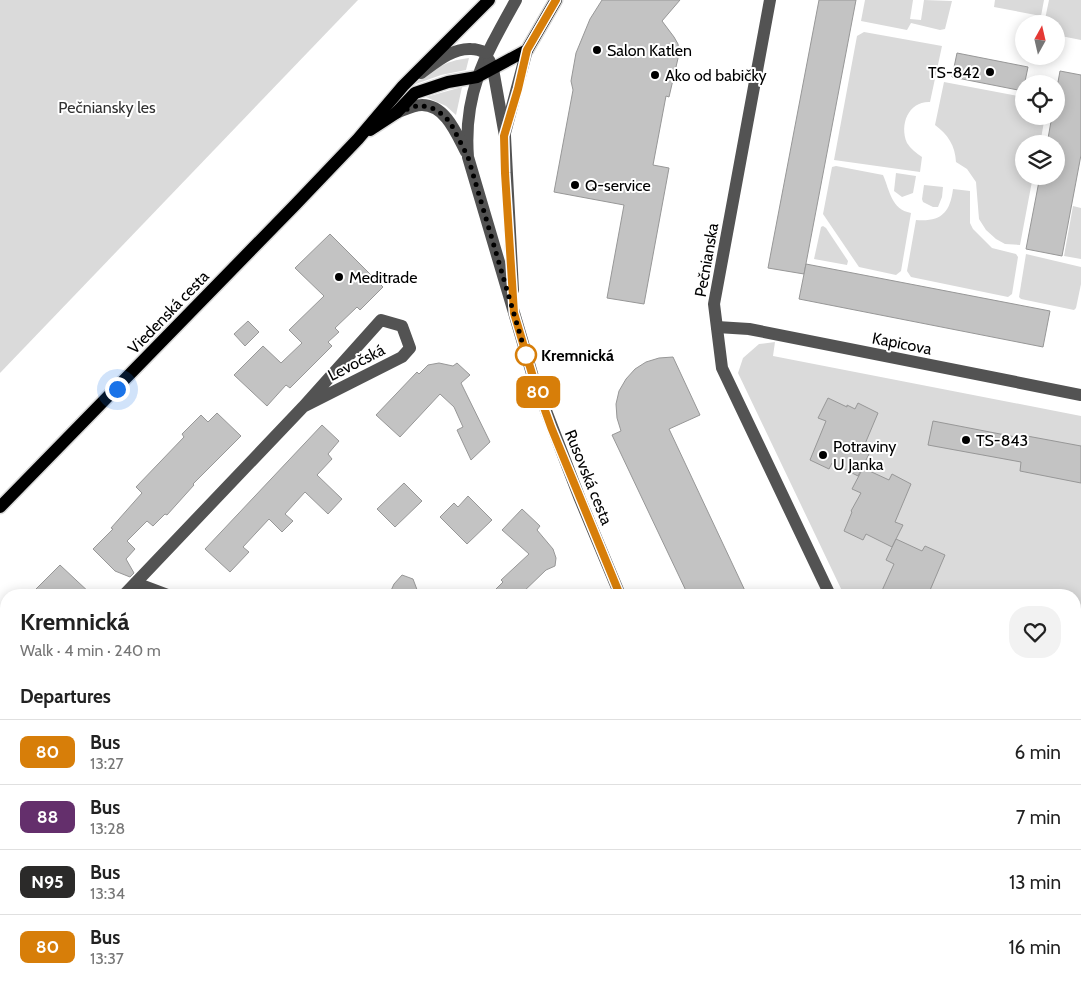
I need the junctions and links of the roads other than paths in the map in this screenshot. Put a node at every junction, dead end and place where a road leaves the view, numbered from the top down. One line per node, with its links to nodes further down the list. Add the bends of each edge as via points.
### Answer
1 (488, 0): 9 (main road, Viedenská cesta)
2 (516, 0): 6 (street, Rusovská cesta)
3 (556, 0): 5 (main road)
4 (770, 0): 15 (street, Pečnianska, via 714,304)
5 (527, 50): 7 (main road, Viedenská cesta); 11 (street, Rusovská cesta)
6 (486, 53): 7 (street, Rusovská cesta); 8 (street, Rusovská cesta); 9 (street, via 471,48 459,50)
7 (493, 69): 8 (main road, Viedenská cesta); 11 (street, Rusovská cesta)
8 (477, 77): 10 (main road, Viedenská cesta, via 415,93); 13 (street, Rusovská cesta, via 467,136)
9 (407, 82): 12 (main road, Viedenská cesta)
10 (396, 113): 12 (main road, Viedenská cesta); 13 (street, Rusovská cesta, via 419,105 437,110 450,122)
11 (504, 136): 14 (street, Rusovská cesta)
12 (358, 139): 18 (main road, Viedenská cesta)
13 (468, 157): 14 (street, Rusovská cesta)
14 (514, 313): 22 (street, Rusovská cesta, via 551,427)
15 (717, 327): 16 (street, Kapicova, via 749,329); 23 (street, Pečnianska, via 722,368)
16 (1081, 396)
17 (304, 407): 17 (street, Levočská, via 380,320 402,326 410,348 402,358); 19 (street, Levočská)
18 (0, 507)
19 (136, 582): 20 (street, Levočská); 21 (street)
20 (130, 589)
21 (153, 589)
22 (618, 589)
23 (827, 589)

